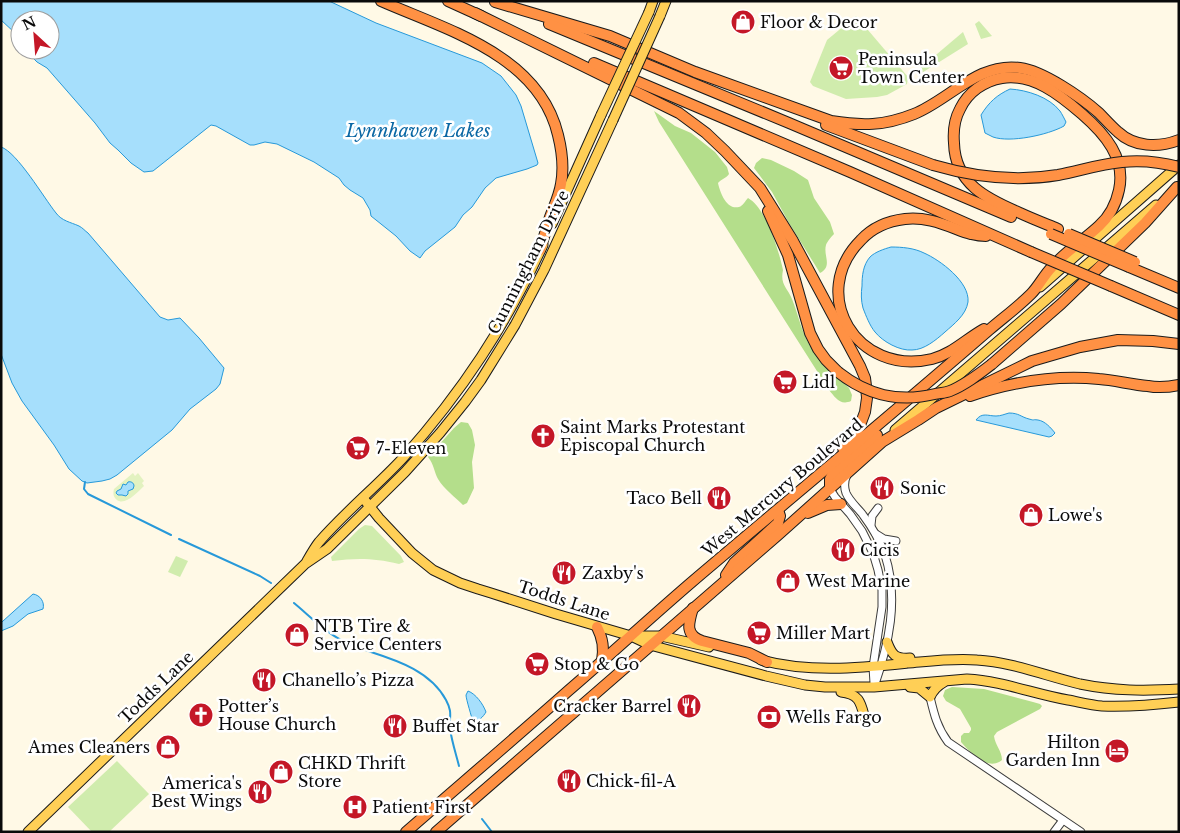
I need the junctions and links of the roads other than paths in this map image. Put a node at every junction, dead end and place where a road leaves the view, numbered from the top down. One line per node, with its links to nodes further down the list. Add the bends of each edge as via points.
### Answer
1 (381, 1): 14 (highway, via 460,35 498,56 525,76 546,104 556,128 562,169 556,204)
2 (448, 1): 6 (highway)
3 (495, 1): 7 (highway, via 610,36); 12 (highway)
4 (653, 1): 14 (main road, Cunningham Drive, bridge)
5 (666, 1): 29 (main road, Cunningham Drive, bridge, via 521,314 465,402 406,472)
6 (475, 13): 10 (highway, via 679,113 706,133); 13 (highway)
7 (695, 72): 8 (highway, via 831,120 875,124 915,114 990,71 1018,68 1036,73 1068,90 1132,141 1157,145); 9 (highway, bridge, via 933,165 976,175 1007,178 1057,175 1131,161)
8 (1179, 140)
9 (1179, 166): 16 (main road, West Mercury Boulevard)
10 (744, 172): 11 (highway, bridge, via 772,217 788,255 810,333 818,349 850,381 886,396 907,398 949,391 992,364 1061,304); 25 (highway, via 760,188 793,241 865,378 867,398 859,428)
11 (1178, 187): 23 (main road, West Mercury Boulevard)
12 (1055, 232): 15 (highway, bridge, via 1132,264); 16 (highway, via 981,194 960,170 954,151 954,125 961,106 973,91 989,81 1022,78 1048,89 1101,132 1119,164 1120,185 1114,207 1101,224 1052,266)
13 (998, 238): 17 (highway, bridge); 18 (highway, via 970,234 917,218 890,222 866,234 855,246 842,270 839,292 842,314 861,343 880,356 908,362 945,355)
14 (540, 250): 27 (main road, Cunningham Drive, via 504,322 466,380 439,416)
15 (1179, 288)
16 (1032, 293): 18 (highway, West Mercury Boulevard)
17 (1179, 315)
18 (1002, 319): 21 (highway, West Mercury Boulevard)
19 (1179, 344): 22 (highway, via 1118,340 1052,354 984,383)
20 (1179, 385): 22 (highway, via 1149,387 1083,378 1036,380 971,396)
21 (904, 404): 25 (highway, West Mercury Boulevard); 26 (highway, via 890,424 833,474)
22 (918, 420): 23 (highway)
23 (882, 442): 24 (highway, West Mercury Boulevard)
24 (849, 471): 26 (highway, West Mercury Boulevard); 31 (street, via 845,480 846,491)
25 (814, 480): 30 (highway, West Mercury Boulevard)
26 (830, 489): 28 (street); 32 (highway, West Mercury Boulevard)
27 (363, 498): 29 (main road, Todds Lane); 35 (main road, Todds Lane, via 318,543)
28 (841, 504): 32 (highway, via 827,504); 46 (street, via 866,538 880,580 882,597)
29 (370, 507): 35 (main road, Todds Lane, via 327,549); 38 (main road, Todds Lane, via 412,553 433,570 478,590)
30 (778, 510): 36 (highway, via 778,523 734,563); 39 (highway, West Mercury Boulevard)
31 (859, 510): 33 (street); 33 (street, via 868,512 878,508 871,519)
32 (798, 517): 36 (highway, West Mercury Boulevard)
33 (873, 530): 34 (street); 34 (street, via 884,539 896,541 889,549)
34 (887, 561): 41 (street, via 892,604)
35 (305, 564): 56 (main road, Todds Lane)
36 (718, 586): 37 (highway, West Mercury Boulevard)
37 (693, 608): 40 (highway, West Mercury Boulevard); 45 (highway, via 689,627 695,638 749,653)
38 (597, 626): 39 (main road, Todds Lane); 43 (highway, via 603,640)
39 (631, 636): 40 (main road); 42 (main road); 43 (highway, West Mercury Boulevard)
40 (661, 636): 42 (highway, West Mercury Boulevard); 45 (main road)
41 (887, 642): 44 (main road, via 898,658); 46 (street)
42 (650, 646): 48 (main road); 58 (highway, West Mercury Boulevard)
43 (602, 661): 57 (highway, West Mercury Boulevard)
44 (937, 661): 46 (main road); 51 (main road, via 991,662 1125,690)
45 (768, 662): 46 (main road, via 840,669)
46 (877, 666): 50 (street)
47 (948, 680): 49 (main road); 52 (main road, via 933,690); 53 (main road, via 985,681 1100,706)
48 (805, 685): 50 (main road); 54 (main road, via 827,692 853,694)
49 (899, 685): 50 (main road); 52 (main road, via 920,688)
50 (874, 687)
51 (1179, 689)
52 (930, 697): 55 (street, via 936,720 948,742)
53 (1179, 702)
54 (866, 723)
55 (1063, 820): 59 (street); 60 (street)
56 (28, 832)
57 (406, 832)
58 (436, 832)
59 (1054, 832)
60 (1081, 832)

